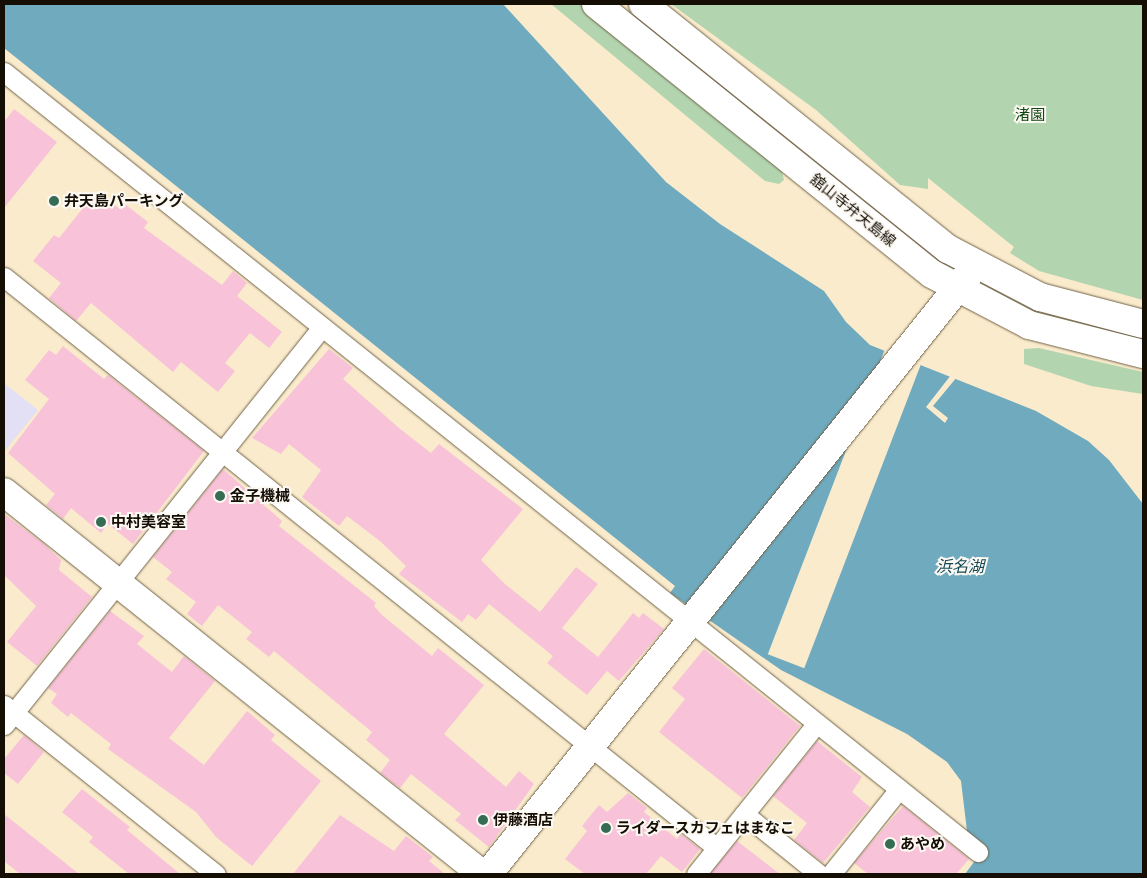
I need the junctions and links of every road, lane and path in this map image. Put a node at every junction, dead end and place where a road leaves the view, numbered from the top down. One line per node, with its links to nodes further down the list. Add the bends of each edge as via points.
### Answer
1 (596, 4): 6 (street, 舘山寺弁天島線)
2 (643, 4): 4 (street, 舘山寺弁天島線)
3 (4, 72): 8 (street)
4 (975, 266): 6 (street); 7 (street, 舘山寺弁天島線, via 1072,309)
5 (4, 277): 10 (street)
6 (950, 297): 9 (street, 舘山寺弁天島線, via 1029,325); 13 (street)
7 (1143, 324)
8 (322, 327): 10 (street); 13 (street)
9 (1143, 354)
10 (222, 452): 12 (street); 16 (street)
11 (4, 492): 12 (street)
12 (118, 583): 14 (street); 22 (street)
13 (692, 619): 15 (street); 16 (street)
14 (7, 714): 21 (street)
15 (817, 723): 17 (street); 18 (street)
16 (590, 747): 19 (street); 22 (street)
17 (899, 789): 20 (street); 25 (street)
18 (744, 814): 19 (street); 24 (street)
19 (717, 848): 23 (street)
20 (978, 852)
21 (216, 874)
22 (488, 874)
23 (696, 874)
24 (820, 874)
25 (830, 874)

